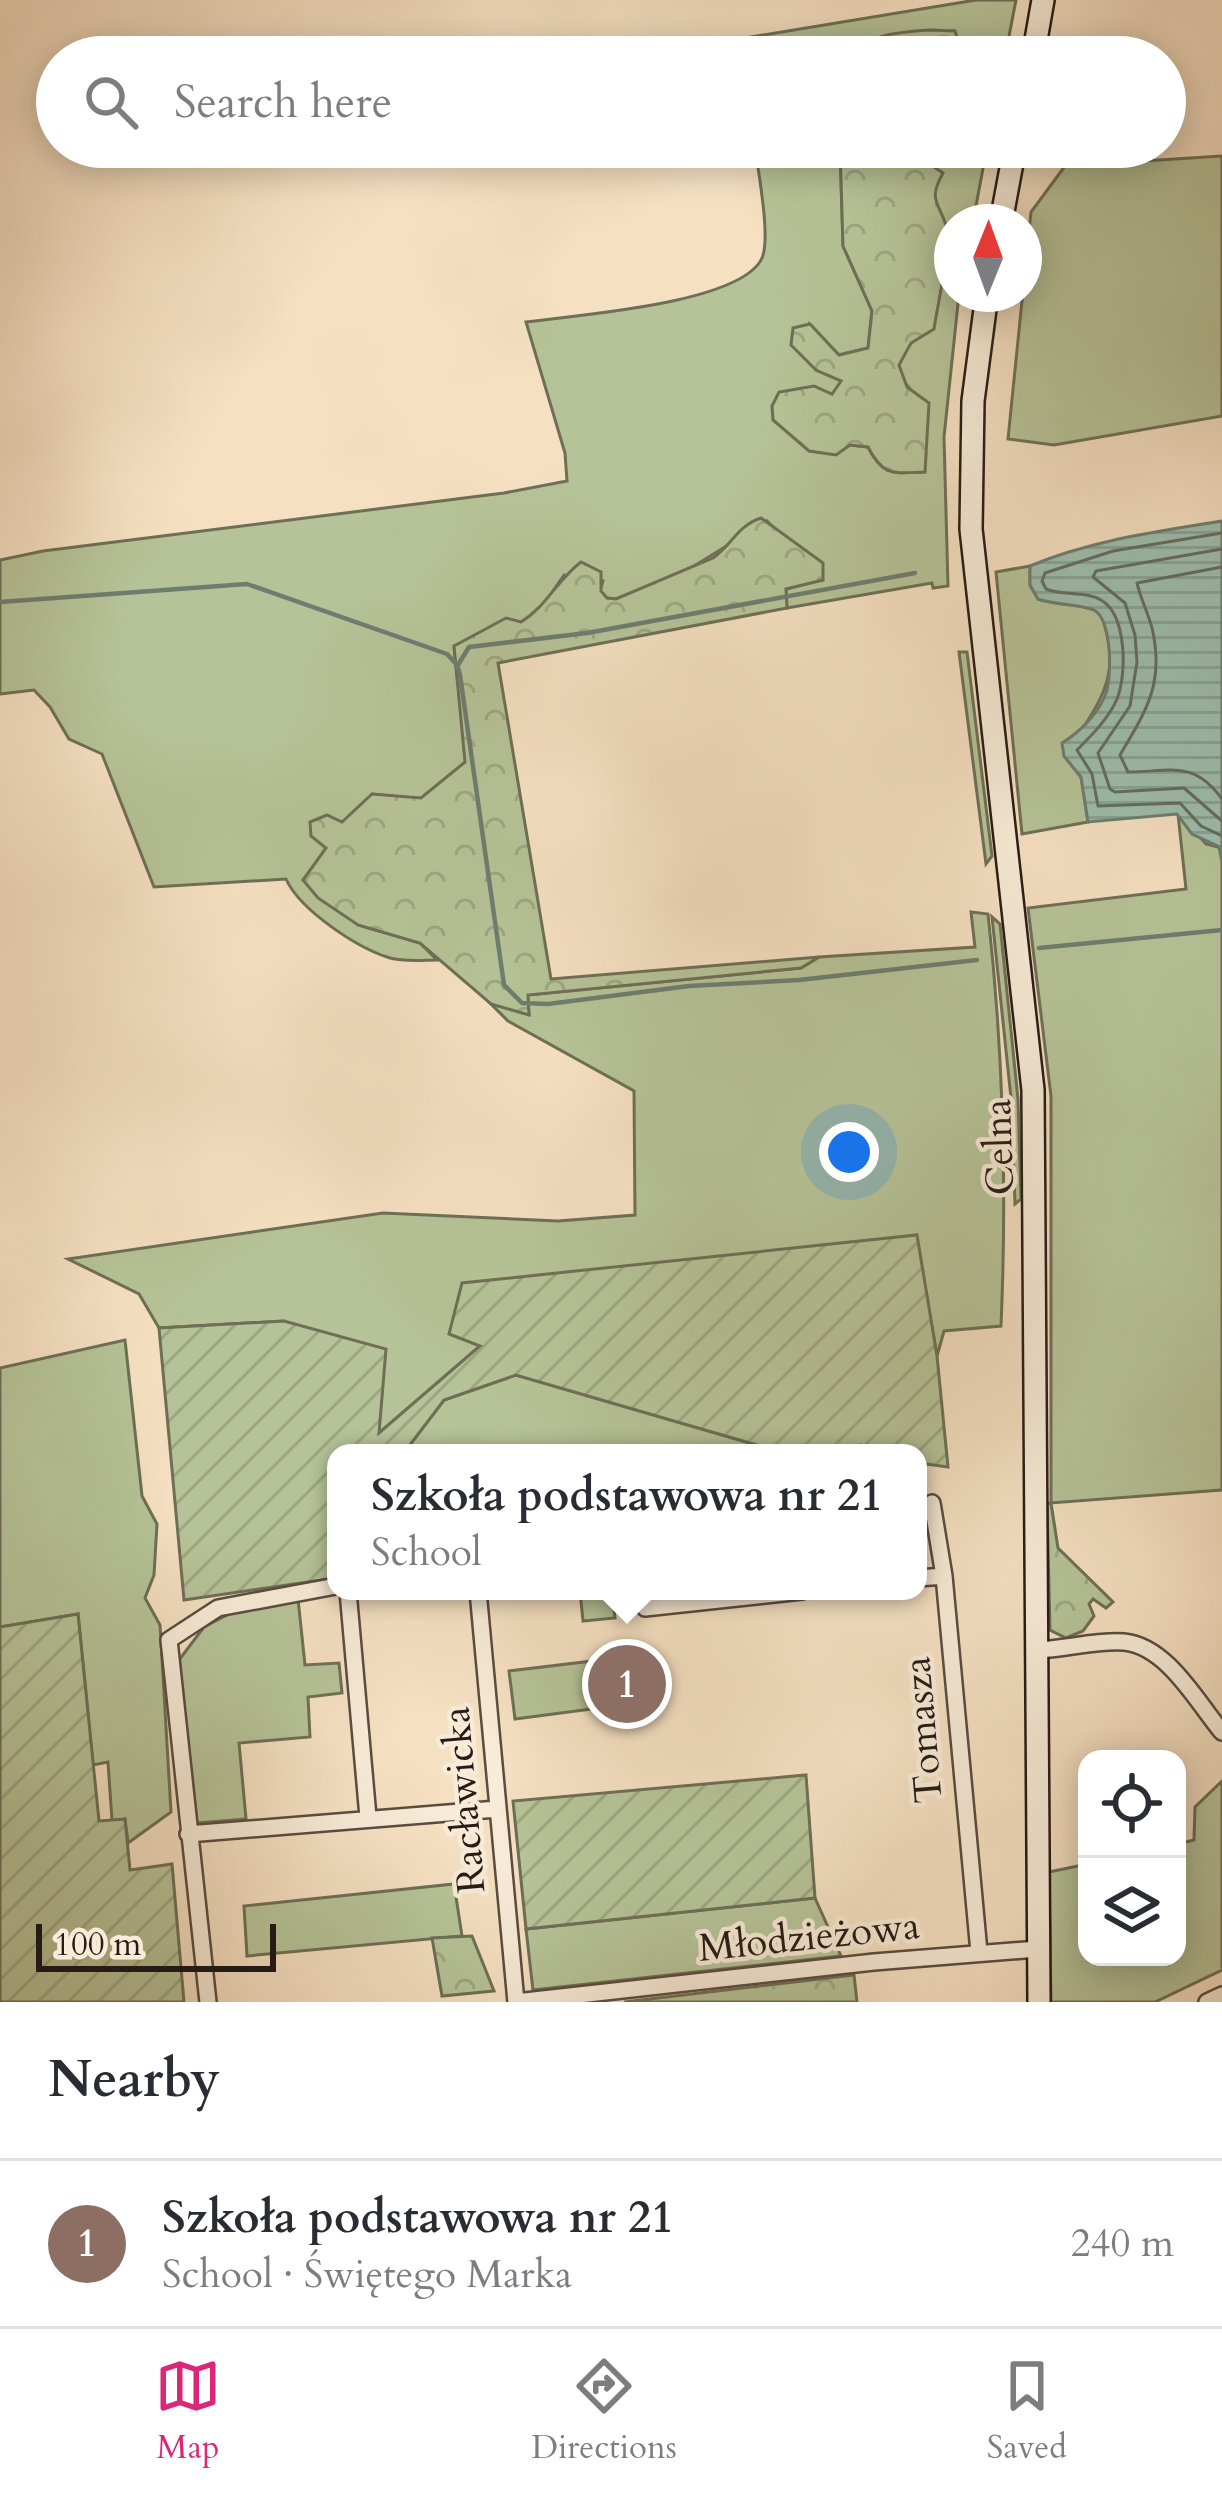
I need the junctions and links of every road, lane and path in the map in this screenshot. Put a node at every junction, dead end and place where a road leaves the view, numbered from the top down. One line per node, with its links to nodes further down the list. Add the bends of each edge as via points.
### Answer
1 (1043, 0): 2 (street)
2 (1037, 36)
3 (1011, 168): 4 (street)
4 (1004, 204)
5 (985, 312): 14 (street, Celna, via 973,401 971,529 1034,1090)
6 (932, 1503): 7 (street, Tomasza)
7 (944, 1576): 8 (street); 20 (street, Tomasza)
8 (927, 1577)
9 (327, 1588): 18 (street, via 218,1608 169,1640)
10 (349, 1600): 17 (street)
11 (479, 1600): 16 (street, Racławicka)
12 (645, 1600): 13 (street, via 645,1608)
13 (719, 1600)
14 (1037, 1650): 15 (street, via 1145,1647); 19 (street, Celna)
15 (1222, 1732)
16 (497, 1808): 17 (street); 23 (street, Racławicka)
17 (368, 1817): 18 (street)
18 (188, 1834): 22 (street)
19 (1038, 1949): 20 (street, Młodzieżowa); 24 (street, Celna)
20 (979, 1952): 23 (street, Młodzieżowa)
21 (1222, 1995): 25 (street)
22 (208, 2002)
23 (515, 2002)
24 (1039, 2002)
25 (1207, 2002)

